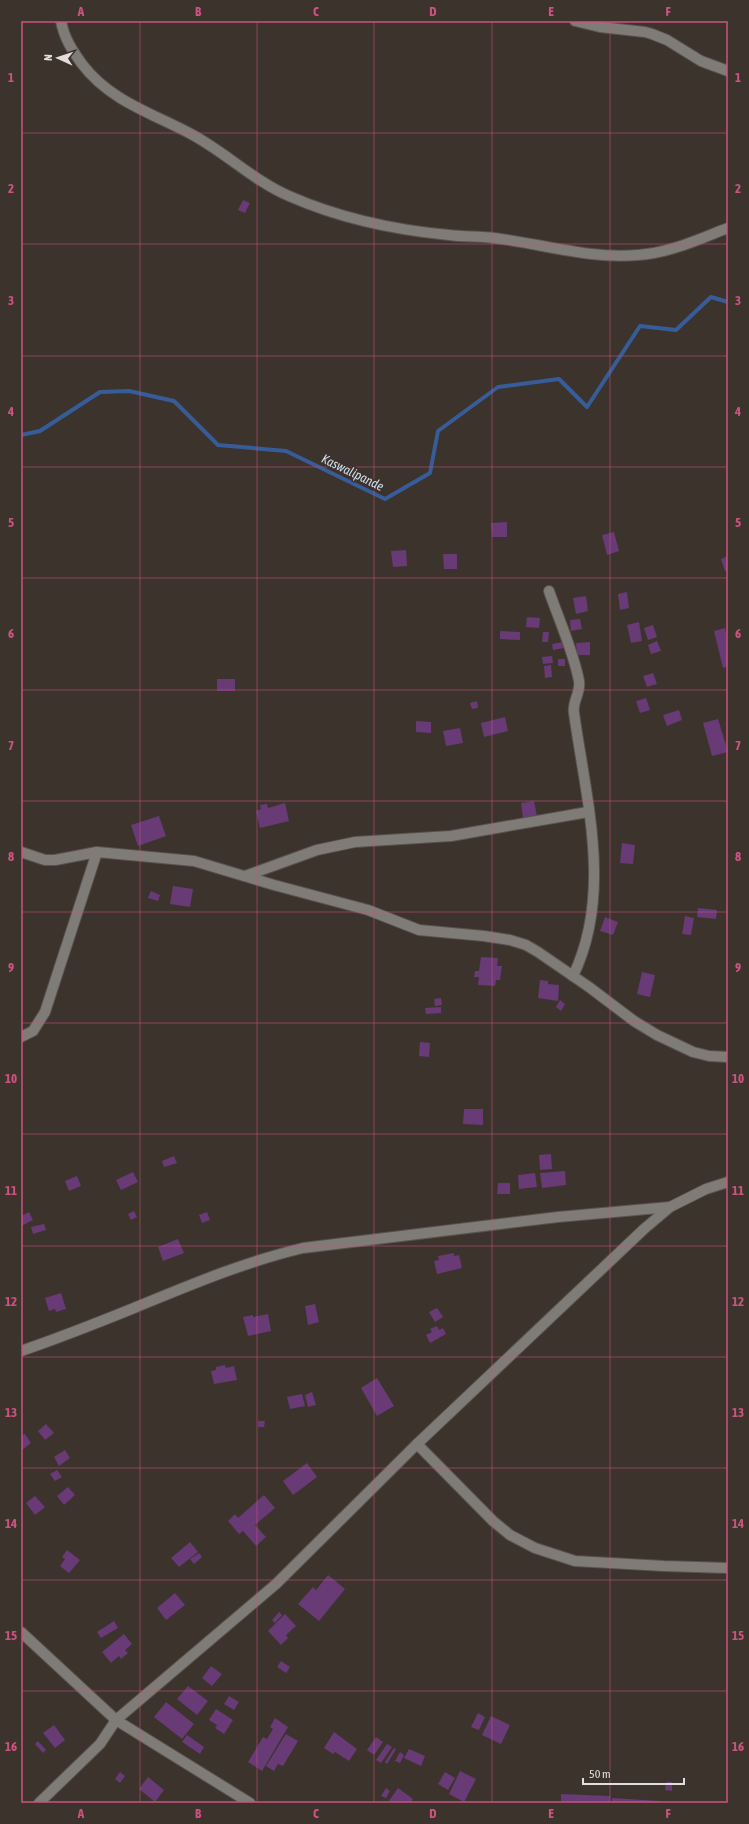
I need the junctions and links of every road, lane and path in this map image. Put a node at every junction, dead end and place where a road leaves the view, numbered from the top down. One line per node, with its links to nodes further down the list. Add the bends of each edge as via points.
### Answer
1 (60, 21): 4 (street, via 71,49 91,74 117,98 212,146 288,196 346,216 417,232 494,238 584,254 614,256 660,252)
2 (575, 21): 3 (street, via 652,34 702,61)
3 (728, 71)
4 (728, 228)
5 (549, 591): 6 (street, via 578,680 579,689 573,711)
6 (588, 812): 9 (street, via 451,836 355,842 318,850); 10 (street, via 595,881 594,905 583,955)
7 (21, 852): 8 (street, via 45,860 55,860)
8 (97, 852): 9 (street, via 194,861); 11 (street, via 45,1012 34,1031)
9 (246, 876): 10 (street, via 368,910 419,930 510,940 526,945)
10 (573, 976): 12 (street, via 634,1021 675,1045 710,1056)
11 (21, 1037)
12 (728, 1057)
13 (728, 1182): 14 (street, via 706,1189)
14 (670, 1207): 15 (street, via 558,1217 303,1248 213,1276 99,1323); 16 (street)
15 (21, 1351)
16 (417, 1444): 17 (street, via 493,1521 510,1535 535,1548 576,1561); 19 (street, via 276,1584)
17 (728, 1568)
18 (21, 1632): 19 (street)
19 (116, 1720): 20 (street, via 100,1744); 21 (street)
20 (39, 1803)
21 (250, 1803)

